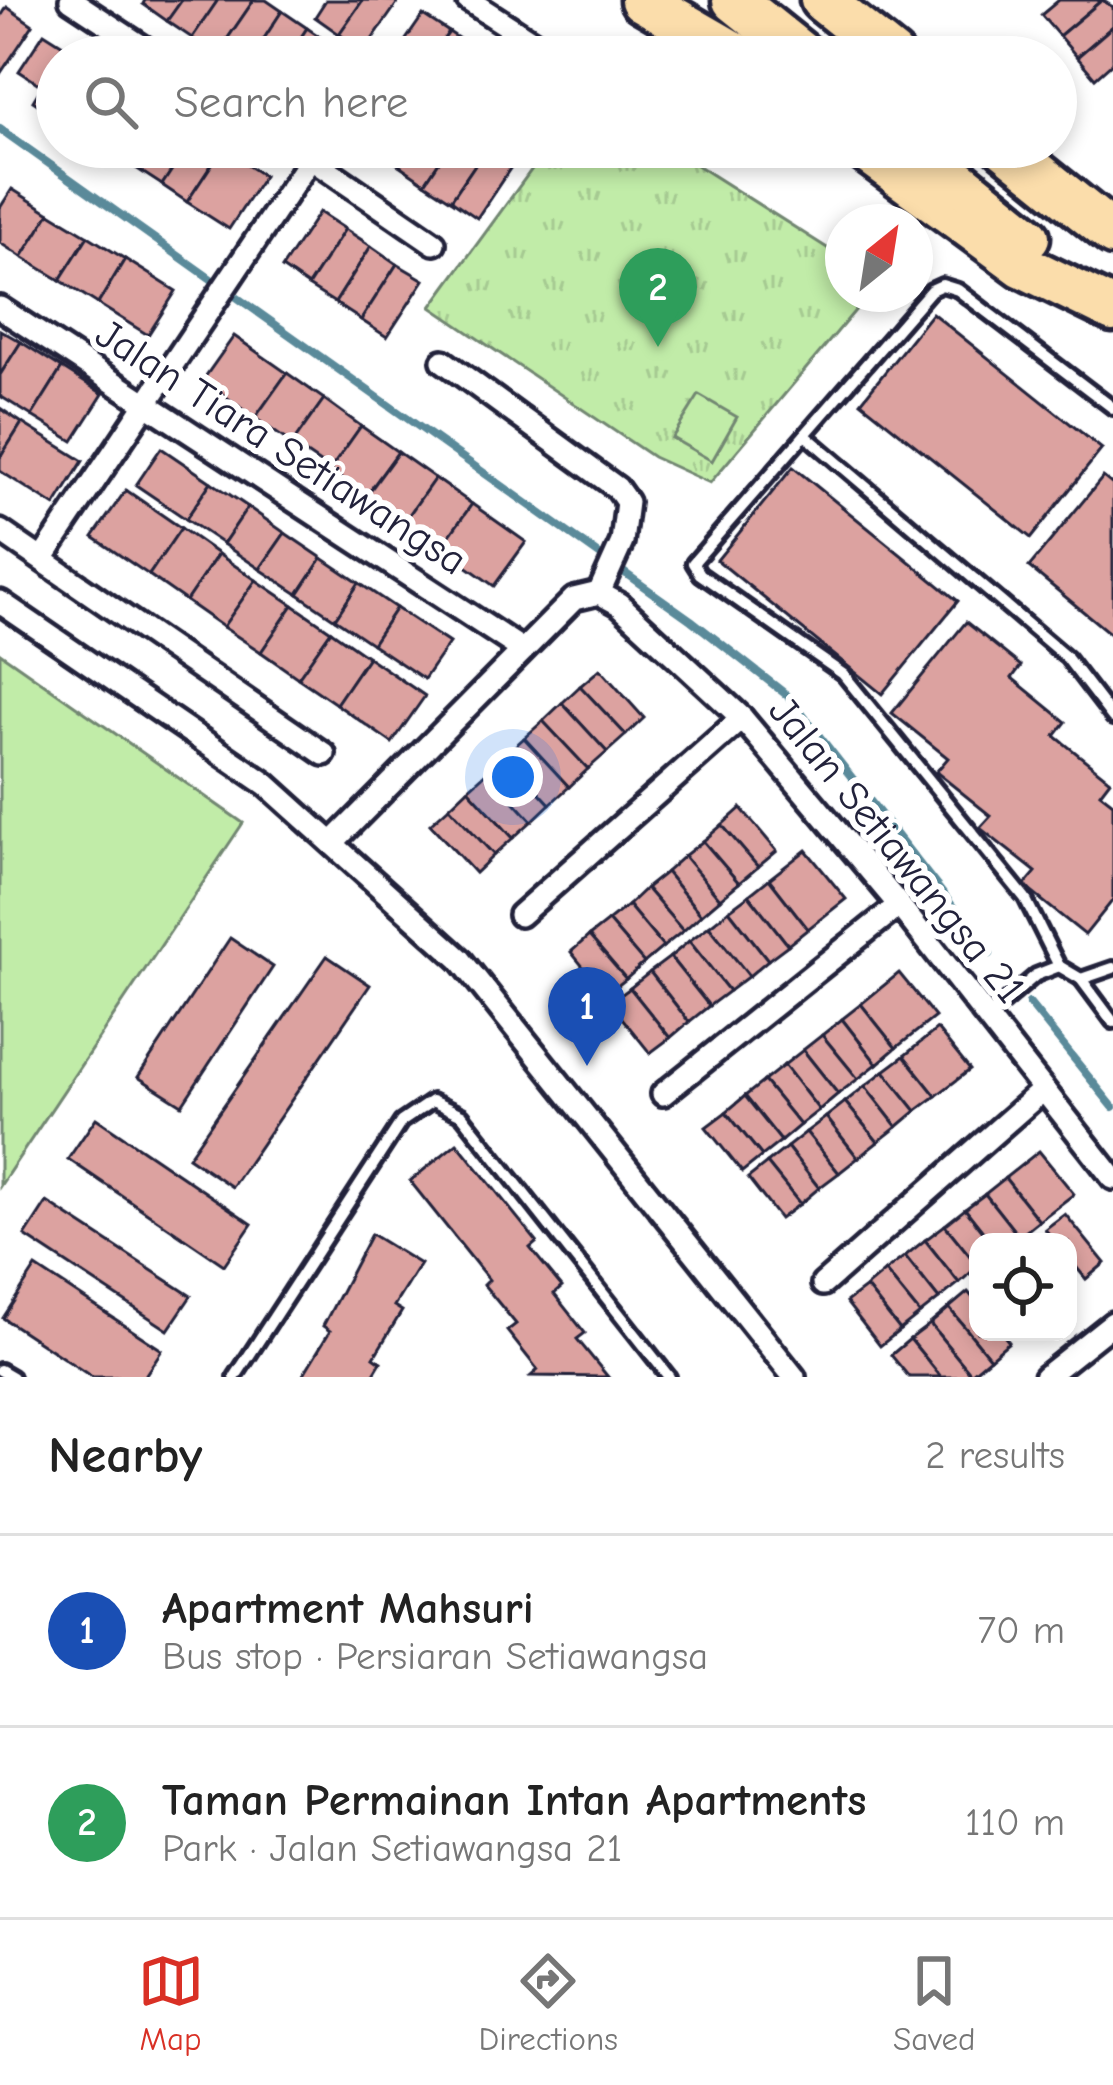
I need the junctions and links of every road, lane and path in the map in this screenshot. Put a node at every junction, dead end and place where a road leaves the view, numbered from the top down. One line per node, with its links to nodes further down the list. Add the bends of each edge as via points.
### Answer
1 (71, 0): 8 (street)
2 (468, 0): 9 (street)
3 (642, 0): 10 (highway)
4 (662, 0): 11 (highway)
5 (734, 0): 12 (highway)
6 (822, 0): 13 (highway)
7 (863, 0): 14 (highway)
8 (126, 36)
9 (524, 36)
10 (704, 36)
11 (711, 36)
12 (779, 36)
13 (867, 36)
14 (903, 36)
15 (293, 168): 26 (street)
16 (325, 168): 22 (street)
17 (890, 168): 24 (highway, via 1023,266)
18 (943, 168): 24 (highway)
19 (1032, 168): 21 (highway)
20 (1046, 168): 21 (highway)
21 (1113, 231)
22 (434, 243)
23 (0, 308): 26 (street, Jalan Tiara Setiawangsa)
24 (1113, 308)
25 (443, 361): 31 (street, via 617,488 628,518)
26 (147, 402): 30 (street); 33 (street, Jalan Tiara Setiawangsa)
27 (1113, 408): 28 (lane, via 958,290 942,286)
28 (805, 435): 35 (lane, via 1067,658); 40 (lane, via 693,563 842,674 1025,898)
29 (0, 531): 30 (street)
30 (42, 559): 36 (street)
31 (603, 584): 33 (street, via 574,598); 34 (street, Jalan Setiawangsa 21)
32 (0, 602): 37 (street, via 192,729)
33 (521, 649): 37 (street)
34 (742, 718): 38 (street, Jalan Setiawangsa 21); 39 (street)
35 (1113, 718)
36 (325, 754)
37 (332, 843): 54 (street, via 460,959)
38 (899, 905): 43 (street, Jalan Setiawangsa 21); 46 (street)
39 (520, 915)
40 (1059, 966): 42 (lane); 43 (lane)
41 (1113, 968): 42 (lane)
42 (1082, 979): 44 (lane)
43 (995, 1010): 45 (street, Jalan Setiawangsa 21)
44 (1113, 1022)
45 (1043, 1090): 47 (street, Jalan Setiawangsa 21); 48 (street)
46 (663, 1094)
47 (1113, 1178)
48 (824, 1285)
49 (1113, 1323): 55 (street)
50 (0, 1370): 51 (lane)
51 (12, 1377)
52 (235, 1377): 53 (lane, via 401,1122 432,1101 462,1115)
53 (670, 1377)
54 (794, 1377)
55 (1046, 1377)

